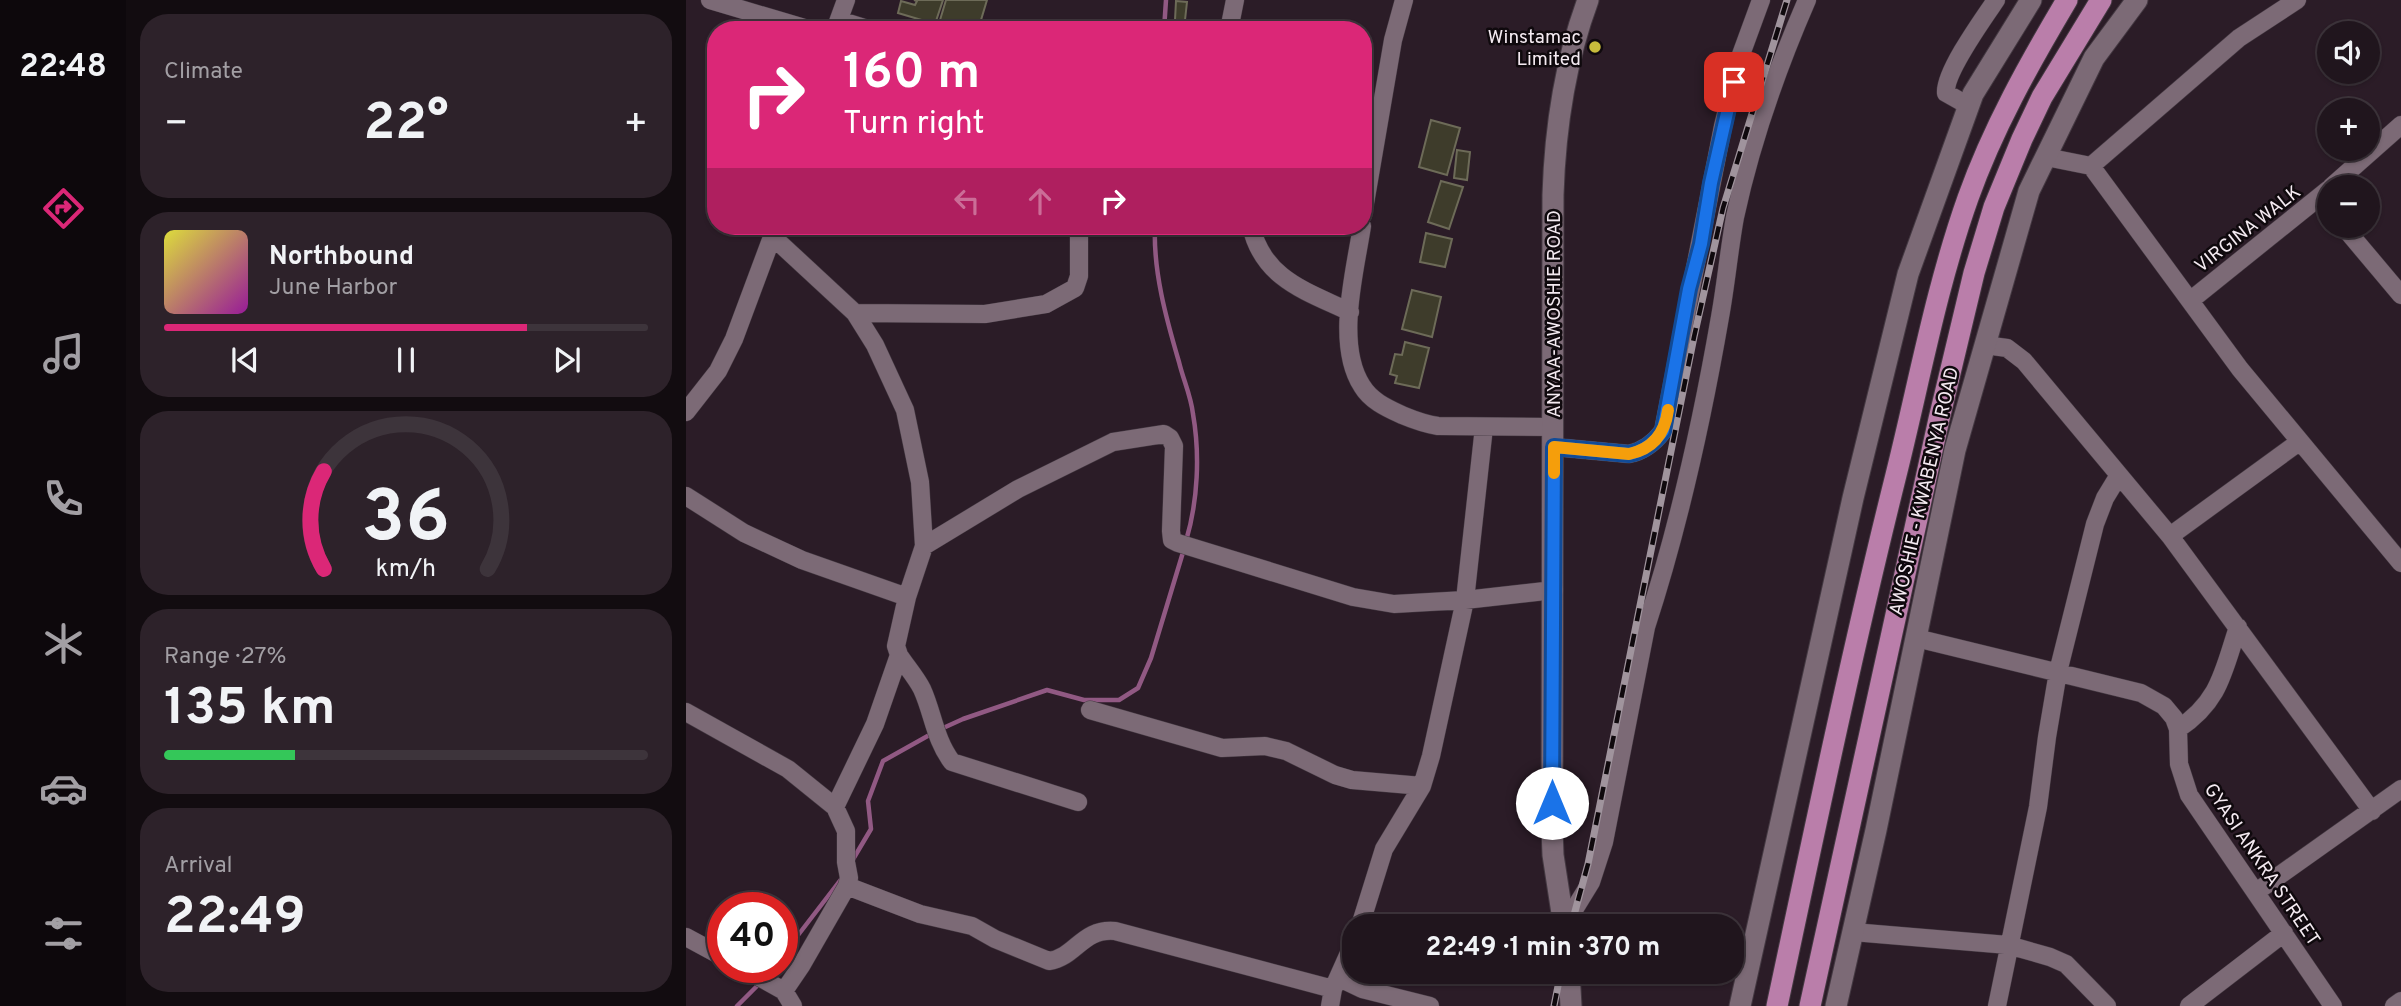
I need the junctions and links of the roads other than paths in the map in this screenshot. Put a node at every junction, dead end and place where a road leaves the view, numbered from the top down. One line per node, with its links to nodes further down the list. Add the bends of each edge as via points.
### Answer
1 (710, 0): 14 (street)
2 (846, 0): 15 (street)
3 (1235, 0): 16 (street)
4 (1404, 0): 20 (street)
5 (1588, 0): 37 (street, ANYAA-AWOSHIE ROAD, via 1568,62 1553,174)
6 (1760, 0): 37 (street, via 1723,126 1663,431 1649,446 1629,454)
7 (1807, 0): 65 (street, via 1761,125 1735,217 1697,435 1643,639 1604,842 1591,882)
8 (1996, 0): 17 (street, via 1945,86 1945,93)
9 (2031, 0): 17 (street)
10 (2067, 0): 47 (main road, AWOSHIE - KWABENYA ROAD, via 2018,84 1968,198 1947,266)
11 (2101, 0): 49 (main road, AWOSHIE - KWABENYA ROAD, via 2042,97 1994,207 1973,274)
12 (2137, 0): 19 (street, via 2094,58)
13 (2297, 0): 21 (street, via 2239,38)
14 (781, 21)
15 (838, 21)
16 (1231, 21)
17 (1969, 106): 79 (street, via 1908,274)
18 (2401, 125): 22 (street, VIRGINA WALK)
19 (2046, 157): 21 (street); 34 (street, via 2029,191)
20 (1372, 163)
21 (2091, 166): 31 (street)
22 (2349, 175)
23 (2317, 204): 31 (street, VIRGINA WALK)
24 (773, 235): 35 (street, via 734,339 718,371)
25 (777, 235): 33 (street)
26 (1079, 235): 33 (street, via 1075,288 1046,304 985,314)
27 (1253, 235): 32 (street, via 1275,271 1289,283)
28 (1361, 235): 32 (street)
29 (2353, 238): 30 (street)
30 (2401, 295)
31 (2191, 300): 38 (street)
32 (1350, 312): 36 (street, via 1351,358 1362,386 1383,406 1422,424)
33 (855, 313): 42 (street, via 905,410 920,482)
34 (1985, 345): 39 (street, via 2007,348 2017,355); 50 (street, via 1955,450)
35 (686, 412)
36 (1484, 426): 37 (street); 46 (street)
37 (1553, 437): 44 (street, ANYAA-AWOSHIE ROAD)
38 (2299, 442): 41 (street); 43 (street)
39 (2119, 475): 41 (street); 52 (street, via 2095,524)
40 (686, 496): 45 (street, via 744,533 802,560)
41 (2170, 536): 48 (street)
42 (924, 546): 45 (street); 46 (street, via 1018,489 1113,442 1164,433 1174,446 1172,540 1353,597 1394,604)
43 (2401, 564)
44 (1554, 590): 46 (street); 64 (street, ANYAA-AWOSHIE ROAD, via 1552,828)
45 (907, 597): 51 (street)
46 (1465, 600): 56 (street)
47 (1861, 617): 49 (main road, via 1869,612 1884,614); 80 (main road, AWOSHIE - KWABENYA ROAD)
48 (2238, 627): 55 (street, via 2212,699 2197,717); 60 (street)
49 (1893, 629): 81 (main road, AWOSHIE - KWABENYA ROAD)
50 (1916, 638): 52 (street); 66 (street)
51 (899, 656): 58 (street, via 920,686 941,748 952,762); 59 (street, via 875,724)
52 (2058, 673): 55 (street, via 2141,693 2164,706); 69 (street, via 2038,807)
53 (1090, 710): 56 (street, via 1222,748 1265,746 1286,751 1352,780)
54 (686, 712): 59 (street, via 788,769)
55 (2178, 729): 62 (street, GYASI ANKRA STREET, via 2179,764 2189,795)
56 (1422, 786): 63 (street, via 1384,849)
57 (2401, 789): 60 (street)
58 (1078, 802)
59 (835, 807): 61 (street, via 846,831)
60 (2372, 811): 62 (street)
61 (847, 875): 74 (street, via 920,914 972,926 1049,961 1094,932 1115,931); 75 (street)
62 (2256, 892): 67 (street, GYASI ANKRA STREET)
63 (1364, 914)
64 (1562, 914)
65 (1571, 914)
66 (1853, 932): 69 (street); 82 (street)
67 (2284, 933): 85 (street); 86 (street, GYASI ANKRA STREET)
68 (686, 937): 70 (street)
69 (2008, 945): 83 (street); 84 (street, via 2066,964)
70 (707, 948)
71 (1342, 971): 74 (street)
72 (765, 983): 75 (street)
73 (1570, 984): 78 (street)
74 (1334, 991): 77 (street, via 1362,989)
75 (788, 999)
76 (2401, 1001): 87 (street)
77 (1430, 1006)
78 (1571, 1006)
79 (1740, 1006)
80 (1777, 1006)
81 (1810, 1006)
82 (1836, 1006)
83 (1997, 1006)
84 (2107, 1006)
85 (2189, 1006)
86 (2333, 1006)
87 (2393, 1006)

